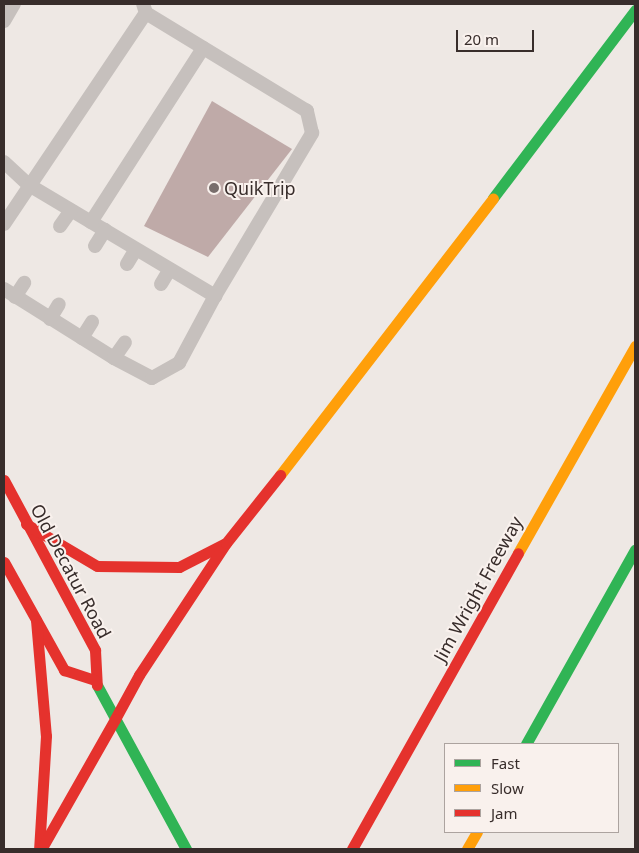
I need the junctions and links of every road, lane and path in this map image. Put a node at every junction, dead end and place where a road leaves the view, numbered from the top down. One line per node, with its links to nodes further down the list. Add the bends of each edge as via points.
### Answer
1 (14, 4): 4 (lane)
2 (145, 8): 5 (lane); 7 (lane)
3 (635, 10): 30 (main road, via 353,384)
4 (4, 21)
5 (203, 48): 9 (lane); 20 (lane, via 307,111 312,133)
6 (4, 162): 7 (lane)
7 (29, 185): 8 (lane); 10 (lane)
8 (71, 210): 9 (lane); 11 (lane)
9 (91, 222): 12 (lane)
10 (4, 224)
11 (60, 226)
12 (105, 230): 13 (lane); 14 (lane)
13 (95, 246)
14 (136, 249): 15 (lane); 16 (lane)
15 (128, 264)
16 (170, 269): 18 (lane); 20 (lane)
17 (24, 283): 19 (lane)
18 (161, 284)
19 (10, 293): 22 (lane)
20 (216, 296): 27 (lane, via 179,363 165,373 152,378)
21 (59, 304): 22 (lane)
22 (50, 319): 24 (lane)
23 (92, 322): 24 (lane)
24 (82, 338): 27 (lane)
25 (124, 342): 27 (lane)
26 (635, 346): 40 (main road, Jim Wright Freeway)
27 (114, 358)
28 (4, 480): 29 (main road, Old Decatur Road)
29 (26, 524): 30 (main road, via 97,566 179,567); 34 (main road, Old Decatur Road, via 95,650)
30 (226, 543): 35 (main road, via 139,675)
31 (635, 550): 36 (main road)
32 (4, 562): 33 (main road)
33 (36, 620): 34 (main road, via 64,670); 38 (main road, via 46,736)
34 (94, 680): 35 (main road)
35 (115, 719): 38 (main road); 39 (main road)
36 (527, 743)
37 (475, 833): 41 (main road)
38 (40, 849)
39 (186, 849)
40 (352, 849)
41 (467, 849)

